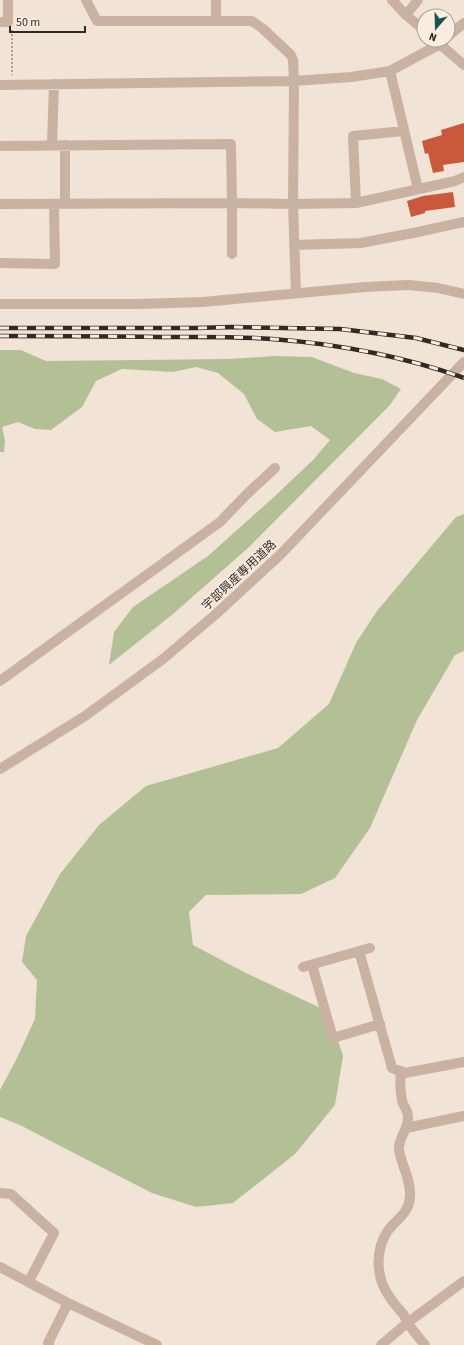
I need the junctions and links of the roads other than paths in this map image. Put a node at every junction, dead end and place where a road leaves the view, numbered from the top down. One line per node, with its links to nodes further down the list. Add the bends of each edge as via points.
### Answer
1 (8, 0): 8 (street)
2 (86, 0): 7 (street, via 97,21)
3 (216, 0): 7 (street)
4 (392, 0): 6 (street)
5 (418, 0): 6 (street)
6 (406, 15): 9 (street)
7 (216, 21): 16 (street, via 252,21 262,28 291,55)
8 (4, 22)
9 (416, 23)
10 (464, 23): 11 (street)
11 (456, 30)
12 (428, 48): 15 (street)
13 (447, 48): 14 (street)
14 (464, 65)
15 (390, 71): 16 (street); 19 (street)
16 (294, 82): 17 (street); 30 (street)
17 (54, 84): 18 (street); 20 (street)
18 (0, 85)
19 (404, 131): 24 (street); 25 (street, via 353,136)
20 (52, 145): 21 (street); 22 (street)
21 (65, 145): 26 (street); 27 (street, via 231,144)
22 (0, 146)
23 (464, 177): 24 (street)
24 (418, 189): 25 (street)
25 (356, 202): 30 (street)
26 (65, 203): 27 (street); 29 (street)
27 (232, 203): 30 (street); 33 (street)
28 (0, 204): 29 (street)
29 (54, 204): 34 (street, via 55,264)
30 (293, 204): 32 (street)
31 (464, 222): 32 (street, via 361,243)
32 (294, 245): 35 (street)
33 (232, 254)
34 (0, 263)
35 (296, 293): 36 (street, via 409,285); 37 (street, via 203,302)
36 (464, 294)
37 (0, 304)
38 (464, 362): 41 (street, 宇部興産専用道路, via 281,554 216,614 163,659 85,716)
39 (275, 468): 40 (street, via 220,522)
40 (0, 681)
41 (0, 769)
42 (370, 948): 43 (street)
43 (359, 951): 44 (street); 44 (street, via 307,966 333,1038)
44 (380, 1024): 46 (street, via 392,1068)
45 (464, 1062): 46 (street)
46 (401, 1071): 48 (street, via 402,1102 408,1113)
47 (464, 1116): 48 (street)
48 (406, 1128): 54 (street, via 399,1145 410,1188 408,1205 384,1237 378,1265 384,1288)
49 (0, 1193): 52 (street, via 11,1194 54,1234)
50 (0, 1267): 52 (street)
51 (464, 1281): 54 (street)
52 (29, 1282): 53 (street)
53 (68, 1303): 55 (street); 56 (street)
54 (407, 1322): 57 (street); 58 (street)
55 (49, 1345)
56 (157, 1345)
57 (381, 1345)
58 (425, 1345)

